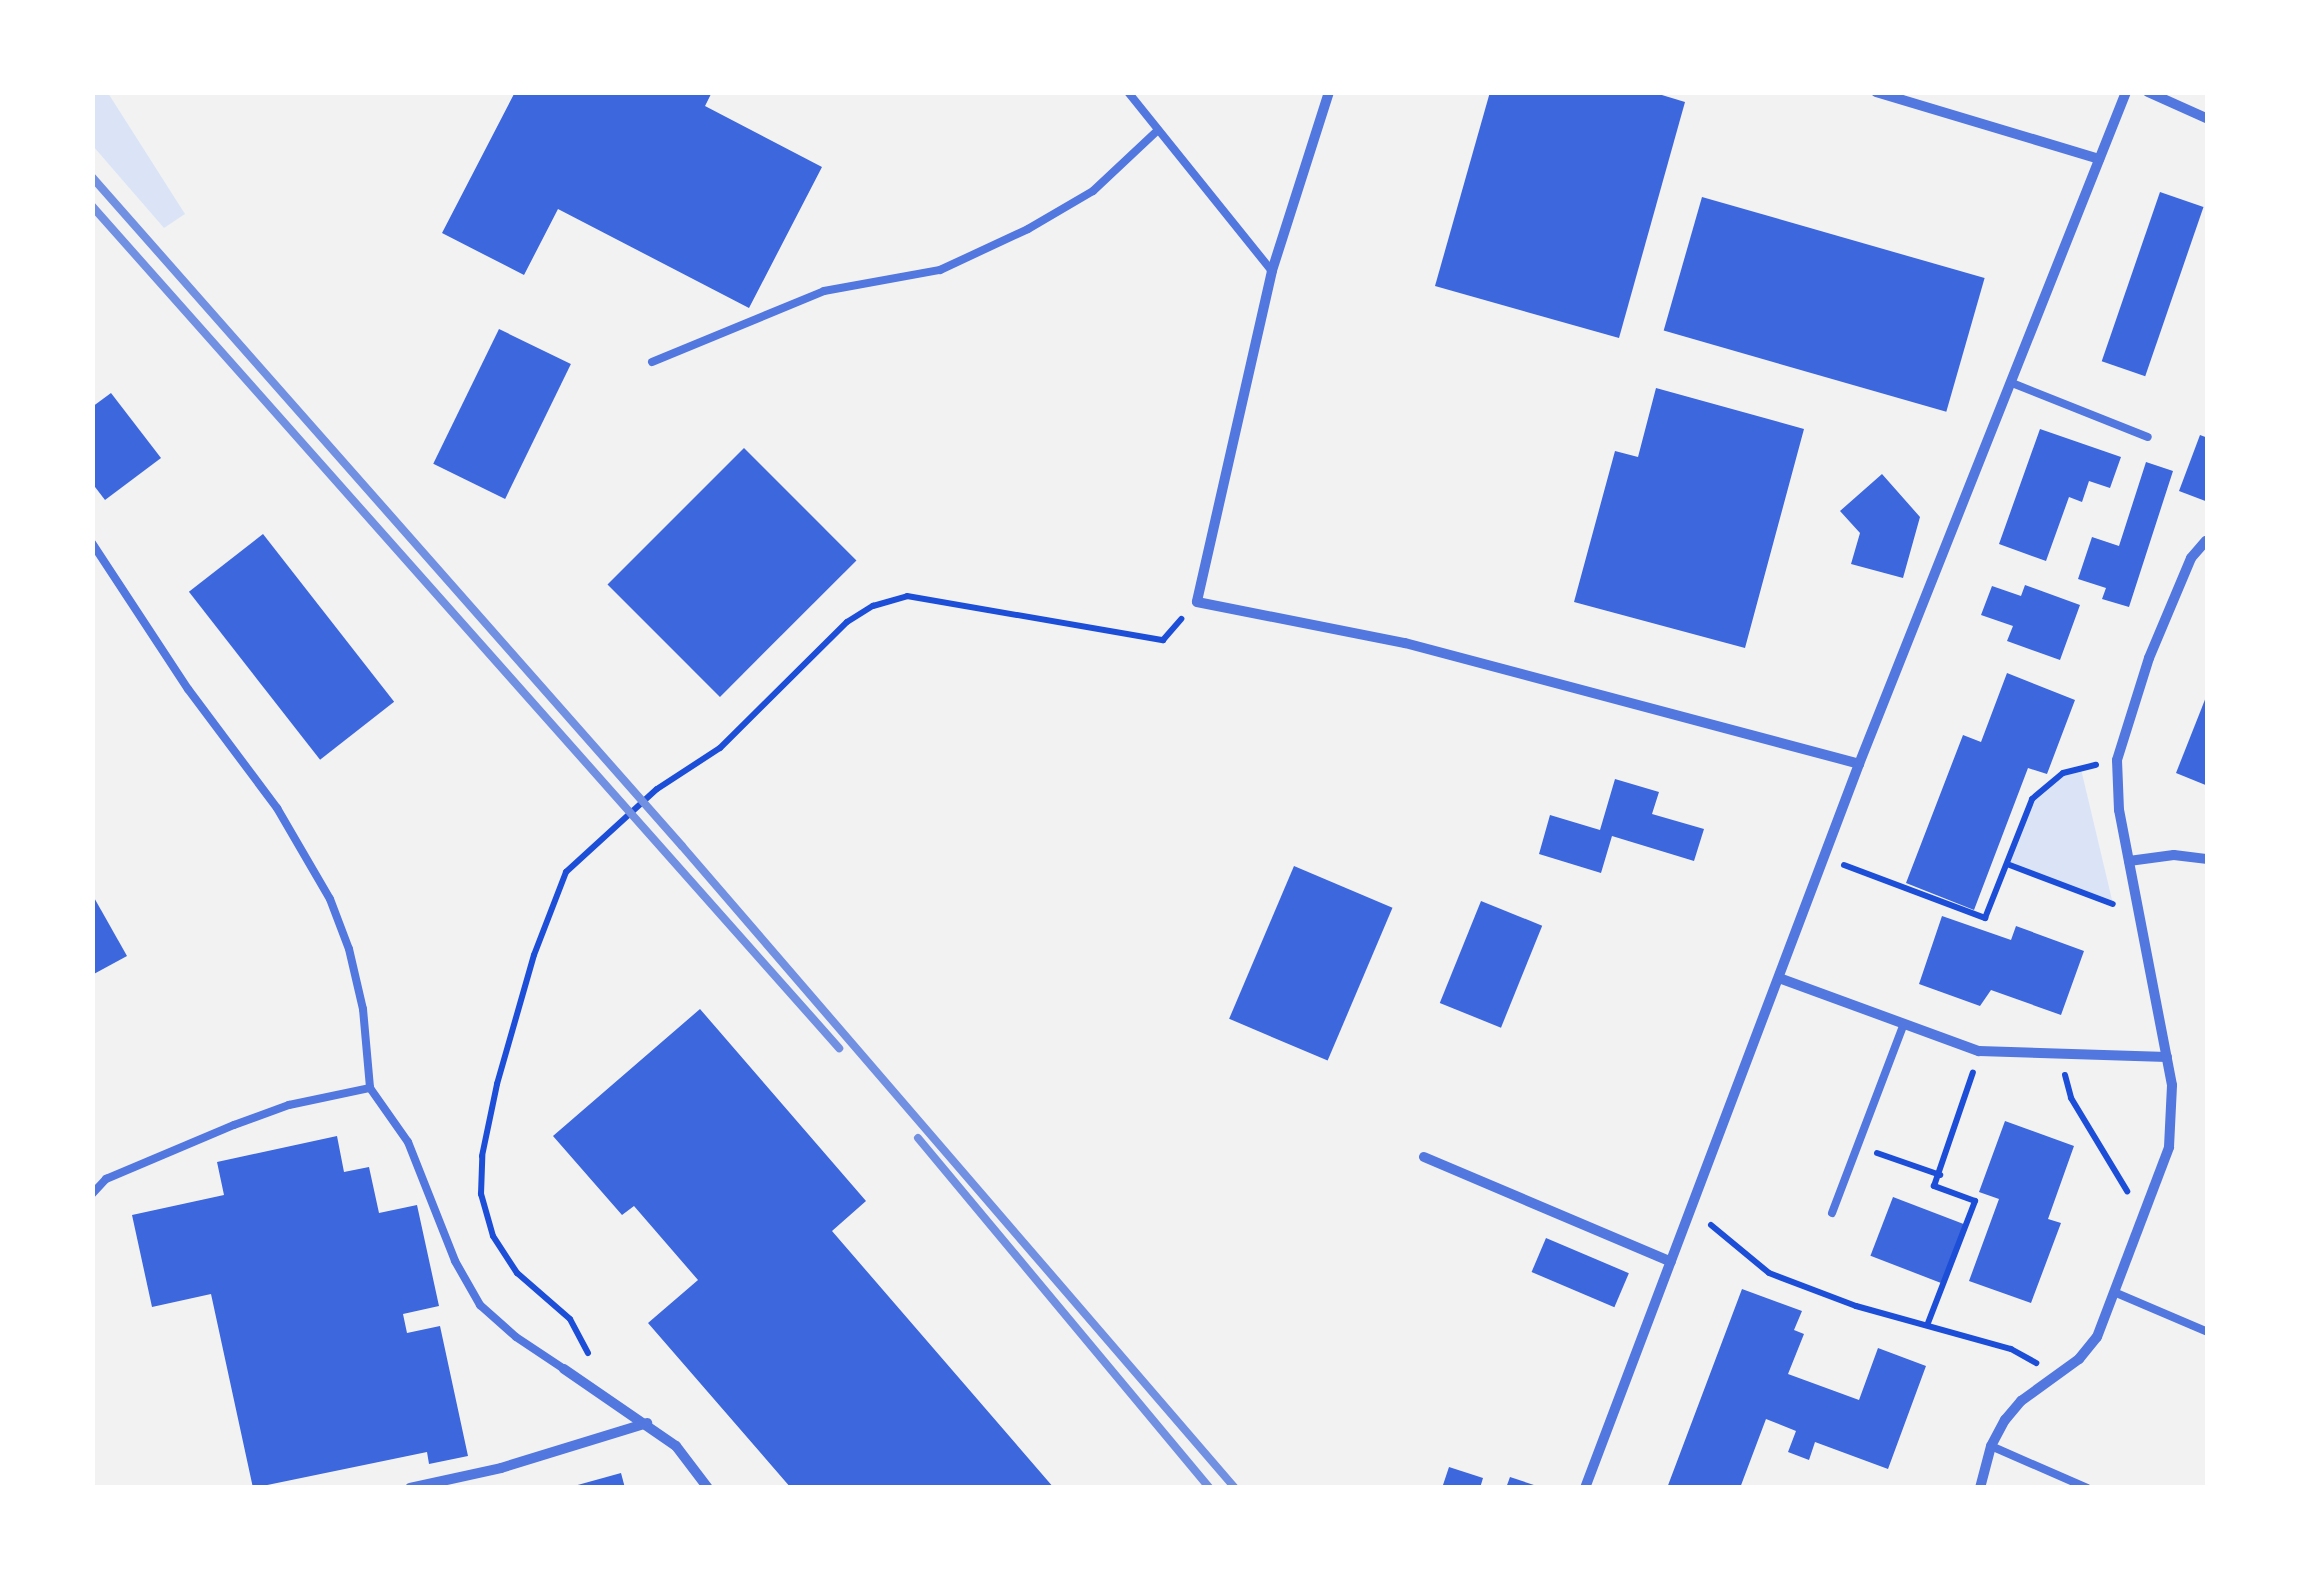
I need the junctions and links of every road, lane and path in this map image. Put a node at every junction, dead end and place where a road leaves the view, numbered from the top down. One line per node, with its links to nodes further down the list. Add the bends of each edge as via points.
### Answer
1 (1128, 92): 7 (lane)
2 (1329, 92): 9 (street)
3 (1876, 92): 8 (street)
4 (2126, 92): 8 (street)
5 (2148, 92): 6 (street)
6 (2208, 119)
7 (1158, 130): 9 (lane); 10 (lane, via 1094,190 940,270 824,292)
8 (2099, 160): 11 (street)
9 (1272, 271): 15 (street)
10 (652, 362)
11 (2012, 383): 12 (lane); 17 (street)
12 (2148, 437)
13 (2206, 541): 16 (street, via 2190,558 2149,658)
14 (92, 542): 28 (lane, via 317,874 352,964)
15 (1197, 602): 17 (street, via 1405,643); 42 (path, via 1163,640 907,596 872,606 720,748 656,789 566,872 497,1084 481,1194 492,1236 517,1273 570,1319 588,1353)
16 (2117, 760): 20 (street); 21 (path, via 2063,773 2032,800)
17 (1859, 764): 18 (street)
18 (1824, 857): 21 (path, via 1985,918); 23 (street)
19 (2208, 860): 20 (street, via 2174,855)
20 (2130, 861): 22 (street)
21 (2006, 864): 22 (path)
22 (2139, 910): 27 (street)
23 (1779, 978): 24 (street); 33 (street)
24 (1903, 1026): 25 (street); 29 (lane)
25 (1979, 1051): 26 (street); 31 (path)
26 (2058, 1055): 27 (street); 35 (path, via 2071,1098 2120,1184)
27 (2168, 1057): 35 (street, via 2168,1146)
28 (370, 1088): 32 (lane, via 288,1105 106,1179); 40 (lane, via 408,1142 455,1262 480,1304)
29 (1858, 1146): 31 (path); 34 (lane)
30 (1424, 1157): 36 (street)
31 (1940, 1175): 38 (path, via 1934,1186 1976,1201)
32 (92, 1194)
33 (1691, 1209): 36 (street); 38 (path, via 1769,1273 1856,1306)
34 (1832, 1212)
35 (2145, 1212): 37 (street)
36 (1670, 1262): 47 (street)
37 (2114, 1292): 39 (lane); 41 (street, via 2096,1337)
38 (1928, 1323): 41 (path, via 2011,1349)
39 (2208, 1332)
40 (564, 1368): 42 (street)
41 (2056, 1373): 44 (street, via 2021,1401)
42 (595, 1389): 43 (street)
43 (647, 1423): 45 (street); 46 (street, via 676,1446)
44 (1991, 1446): 48 (street); 49 (lane)
45 (410, 1488)
46 (708, 1488)
47 (1585, 1488)
48 (1980, 1488)
49 (2086, 1488)

